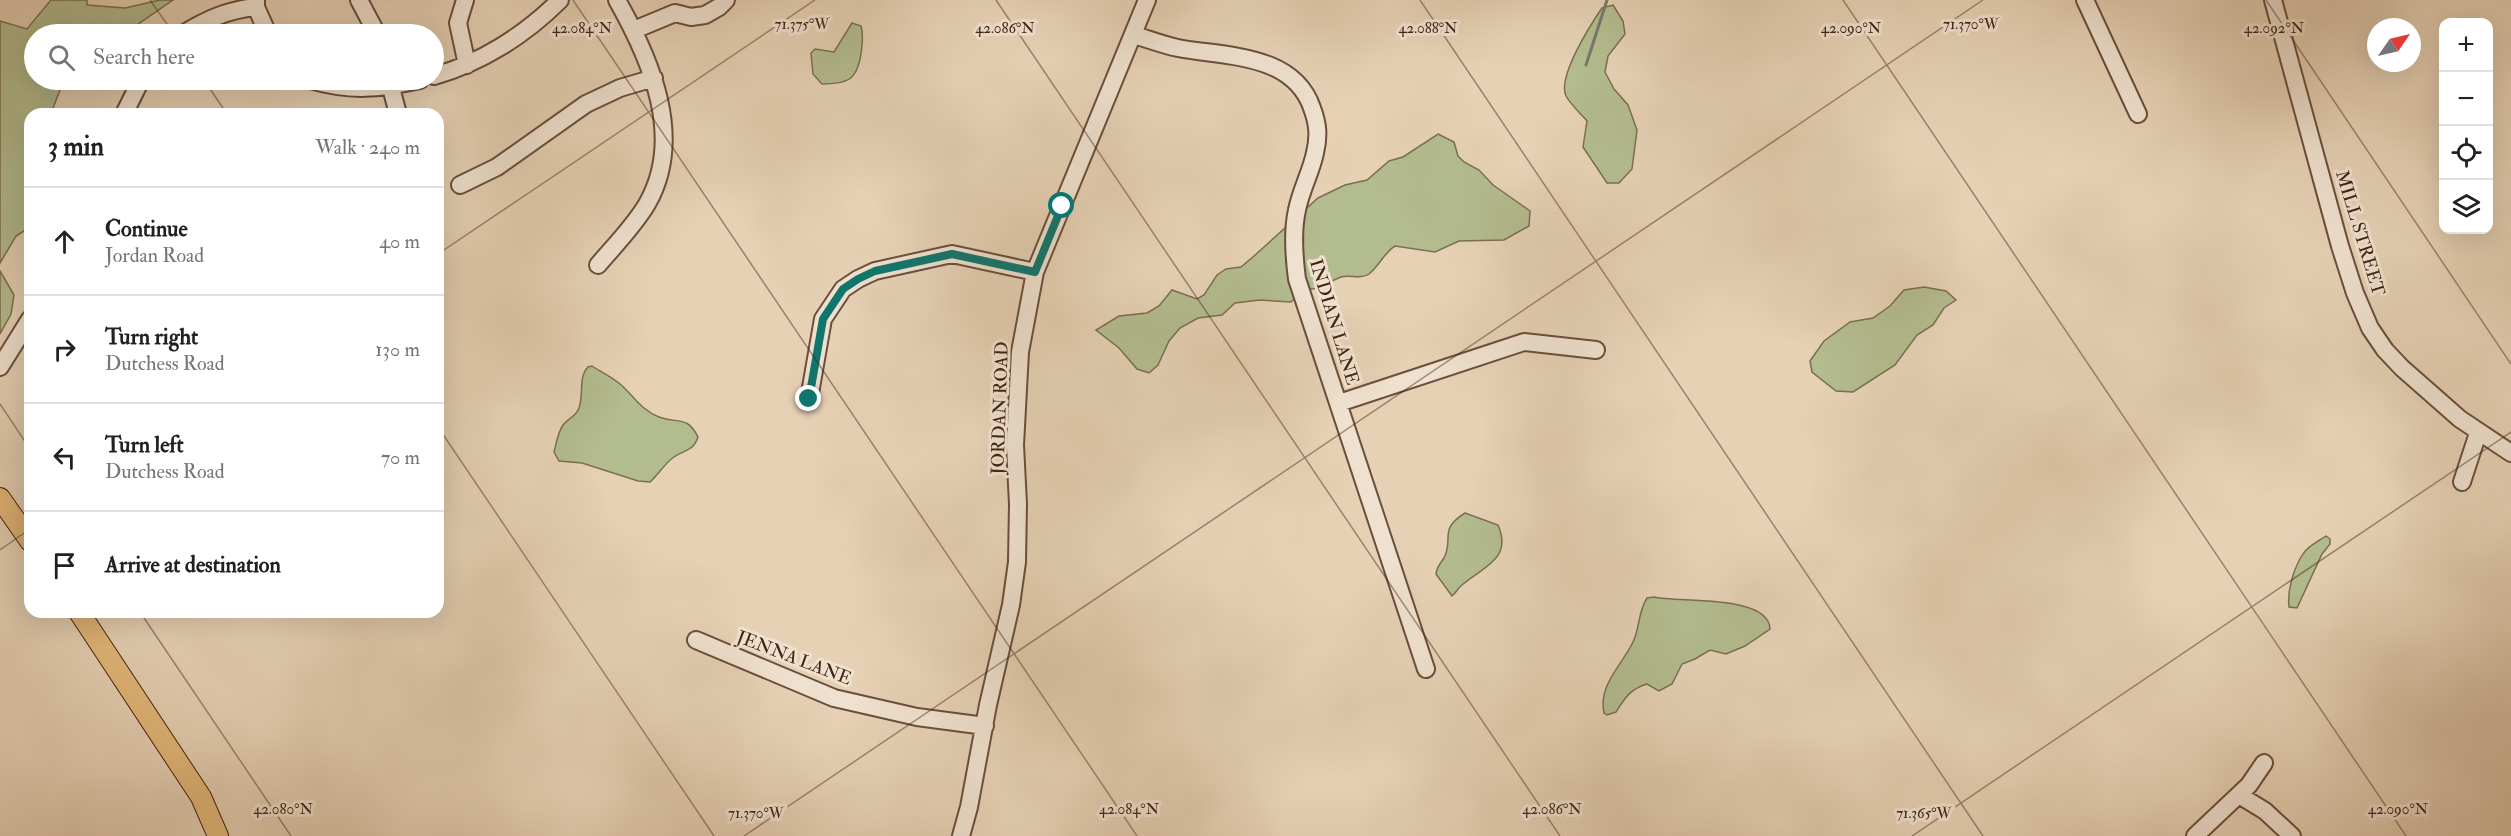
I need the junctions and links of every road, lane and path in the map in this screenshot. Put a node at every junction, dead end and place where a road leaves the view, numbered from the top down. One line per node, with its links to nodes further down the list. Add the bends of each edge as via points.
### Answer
1 (359, 0): 13 (street)
2 (465, 0): 16 (street, via 458,23)
3 (560, 0): 16 (street, via 534,24)
4 (617, 0): 14 (street)
5 (726, 0): 10 (street, via 705,15 691,16)
6 (1147, 0): 15 (street, JORDAN ROAD)
7 (2085, 0): 23 (street)
8 (2273, 0): 32 (street, MILL STREET, via 2340,246 2365,317 2385,350 2402,368)
9 (256, 3): 11 (street); 12 (street)
10 (679, 7): 14 (street)
11 (199, 24)
12 (264, 24)
13 (372, 24)
14 (634, 30): 18 (street)
15 (1134, 34): 26 (street, JORDAN ROAD); 31 (street, INDIAN LANE, via 1177,48 1277,68 1310,101 1319,127 1297,210 1296,279)
16 (467, 65): 17 (street)
17 (444, 73)
18 (654, 78): 24 (street, via 586,104 502,163); 25 (street, via 663,138 655,187 640,214)
19 (136, 90): 21 (street)
20 (392, 90): 22 (street)
21 (127, 108)
22 (396, 108)
23 (2138, 114)
24 (460, 185)
25 (598, 265)
26 (1035, 272): 30 (street, via 952,254 875,271 858,279 843,289 823,319); 40 (street, JORDAN ROAD, via 1020,352 1015,445 1017,562)
27 (24, 329): 29 (street)
28 (1596, 350): 31 (street, via 1524,342)
29 (0, 367)
30 (809, 399)
31 (1339, 404): 39 (street, INDIAN LANE)
32 (2478, 433): 33 (street, MILL STREET); 34 (street)
33 (2511, 453)
34 (2462, 482)
35 (0, 498): 36 (main road)
36 (24, 532)
37 (83, 618): 43 (main road, via 201,797)
38 (696, 640): 40 (street, JENNA LANE, via 834,698 917,717)
39 (1426, 669)
40 (985, 726): 44 (street, JORDAN ROAD)
41 (2264, 764): 42 (street)
42 (2239, 795): 45 (street); 46 (street, via 2265,811)
43 (218, 836)
44 (961, 836)
45 (2195, 836)
46 (2292, 836)

